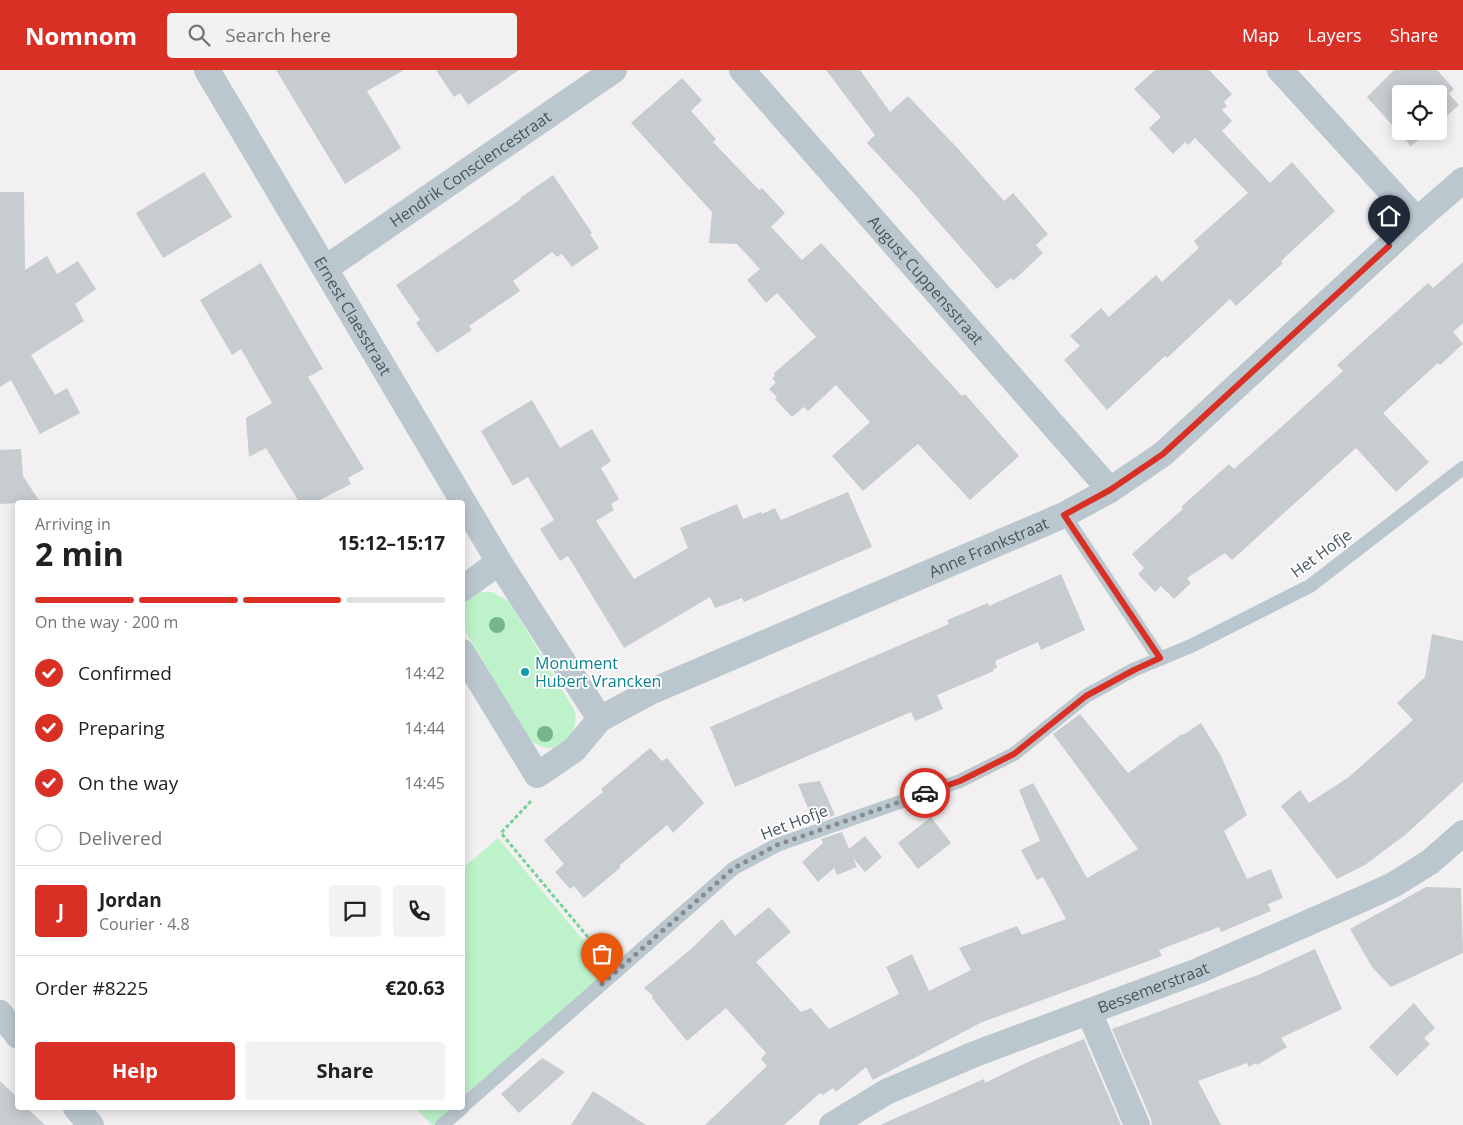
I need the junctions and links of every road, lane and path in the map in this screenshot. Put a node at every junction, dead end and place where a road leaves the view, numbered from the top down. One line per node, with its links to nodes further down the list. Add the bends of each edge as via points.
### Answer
1 (207, 70): 7 (street, Ernest Claesstraat)
2 (614, 70): 7 (street, Hendrik Consciencestraat)
3 (742, 70): 9 (street, August Cuppensstraat)
4 (1280, 70): 6 (street)
5 (1463, 180): 6 (street, Anne Frankstraat)
6 (1417, 220): 9 (street, Anne Frankstraat, via 1163,454)
7 (326, 268): 10 (street, Ernest Claesstraat)
8 (1463, 468): 16 (lane, Het Hofje, via 1310,586 1191,646)
9 (1110, 490): 12 (street, Anne Frankstraat)
10 (463, 500)
11 (465, 504): 13 (street, Ernest Claesstraat)
12 (1064, 515): 16 (lane); 17 (street, Anne Frankstraat, via 650,692)
13 (499, 562): 14 (street); 17 (street, Ernest Claesstraat)
14 (465, 586)
15 (465, 657): 18 (street)
16 (1160, 658): 20 (lane, Het Hofje, via 1086,696 1014,754 960,781 777,845 734,868)
17 (600, 719): 18 (street, via 574,750)
18 (537, 775): 20 (path, via 546,786 501,833)
19 (1462, 836): 21 (street, Bessemerstraat, via 1430,862 1393,884 1198,972)
20 (616, 971): 24 (lane, Het Hofje)
21 (1089, 1012): 29 (street, Bessemerstraat, via 975,1054 886,1092); 30 (street)
22 (0, 1013): 23 (street)
23 (15, 1032)
24 (465, 1104)
25 (78, 1110): 27 (street)
26 (459, 1110): 28 (lane, Het Hofje)
27 (91, 1125)
28 (442, 1125)
29 (832, 1125)
30 (1137, 1125)

